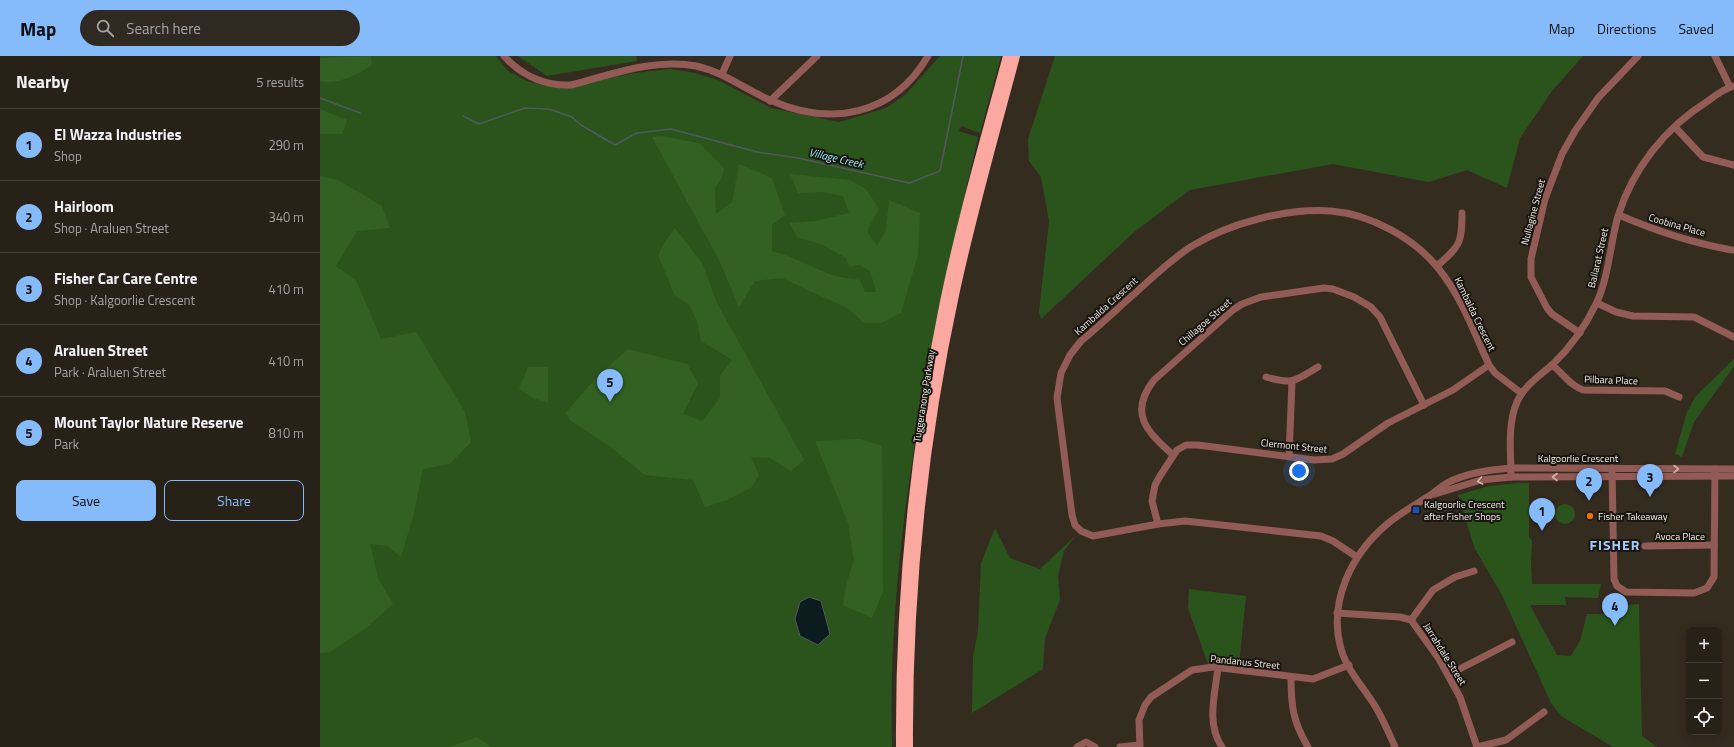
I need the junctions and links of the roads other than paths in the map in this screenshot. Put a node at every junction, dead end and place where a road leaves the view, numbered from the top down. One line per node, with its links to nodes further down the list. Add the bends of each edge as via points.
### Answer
1 (504, 56): 10 (street, via 527,75 545,83 558,85 570,85 647,66)
2 (669, 56): 10 (street)
3 (730, 56): 11 (street)
4 (817, 56): 13 (street)
5 (928, 56): 13 (street, via 917,72 898,91 883,101 854,112 838,115 813,114)
6 (1008, 56): 55 (highway, Tuggeranong Parkway, via 955,257 926,406 905,598)
7 (1015, 56): 56 (highway, Tuggeranong Parkway, via 963,254 926,458 910,640)
8 (1638, 56): 21 (street, Nullagine Street, via 1598,98 1565,148 1545,199 1531,259 1531,277 1547,308)
9 (1715, 56): 12 (street)
10 (669, 64): 11 (street, via 696,66)
11 (722, 74): 13 (street)
12 (1732, 86): 14 (street, Ballarat Street, via 1701,105)
13 (770, 101)
14 (1675, 127): 15 (street, via 1703,157); 17 (street, Ballarat Street, via 1658,142 1645,161 1626,195)
15 (1734, 166)
16 (1462, 213): 19 (street, via 1461,239 1453,252)
17 (1619, 215): 18 (street, Coobina Place, via 1650,229); 20 (street, Ballarat Street)
18 (1732, 250)
19 (1437, 266): 23 (street, Kambalda Crescent, via 1455,293); 41 (street, Kambalda Crescent, via 1396,232 1350,214 1331,211 1296,213 1249,222 1212,235 1166,264 1081,341 1061,373 1057,398 1075,525 1093,536)
20 (1597, 303): 21 (street, Ballarat Street); 22 (street, via 1616,312 1633,316 1694,317)
21 (1580, 333): 24 (street, Ballarat Street)
22 (1734, 337)
23 (1489, 364): 28 (street, Kambalda Crescent, via 1495,373); 30 (street, Clermont Street, via 1452,390)
24 (1552, 365): 28 (street, Ballarat Street); 29 (street, Pilbara Place, via 1573,387 1582,390 1665,391)
25 (1318, 367): 27 (street)
26 (1266, 376): 27 (street)
27 (1292, 382): 32 (street)
28 (1521, 393): 33 (street, Ballarat Street, via 1513,415 1510,438)
29 (1679, 397)
30 (1424, 405): 31 (street, Chillagoe Street, via 1380,317 1364,302 1345,293 1324,288 1261,297 1233,310 1148,388 1141,409 1144,424 1154,438); 32 (street, Clermont Street, via 1388,423 1332,459)
31 (1173, 455): 32 (street, Clermont Street, via 1186,445 1198,445); 41 (street, Clermont Street, via 1153,492 1152,501)
32 (1289, 457)
33 (1511, 468): 34 (street, Kalgoorlie Crescent); 39 (street, Ballarat Street); 40 (street, Kalgoorlie Crescent, via 1468,475 1446,484)
34 (1612, 468): 36 (street, Kalgoorlie Crescent, one-way to 36); 37 (street)
35 (1734, 469): 36 (street, Kalgoorlie Crescent)
36 (1715, 473): 37 (street, Kalgoorlie Crescent); 38 (street, Kalgoorlie Crescent); 42 (street)
37 (1612, 476): 39 (street, Kalgoorlie Crescent, one-way to 39); 42 (street, via 1614,579 1621,590 1694,593 1703,591 1714,577)
38 (1734, 476)
39 (1511, 477): 40 (street, Kalgoorlie Crescent, one-way to 40, via 1476,482)
40 (1429, 496): 44 (street, Kalgoorlie Crescent, via 1386,526)
41 (1158, 524): 44 (street, Kambalda Crescent, via 1195,521 1321,536)
42 (1714, 545): 43 (street, Avoca Place)
43 (1645, 546)
44 (1357, 557): 46 (street, Kalgoorlie Crescent, via 1345,579)
45 (1474, 571): 47 (street, via 1455,577 1433,590)
46 (1337, 613): 47 (street, Jarrahdale Street); 49 (street, Kalgoorlie Crescent, via 1338,635)
47 (1411, 620): 51 (street, Jarrahdale Street, via 1427,640)
48 (1512, 642): 51 (street)
49 (1348, 665): 52 (street, Pandanus Street, via 1313,680); 62 (street, Kalgoorlie Crescent, via 1376,708)
50 (1218, 668): 52 (street, Pandanus Street); 54 (street, Pandanus Street, via 1192,670 1151,697 1140,713); 60 (street, via 1212,714)
51 (1448, 675): 63 (street, Jarrahdale Street, via 1460,698)
52 (1291, 677): 61 (street, via 1292,712 1295,724)
53 (1544, 712): 63 (street, via 1506,740)
54 (1139, 746): 59 (street)
55 (901, 747)
56 (908, 747)
57 (1077, 747): 58 (street, via 1086,742)
58 (1095, 747)
59 (1120, 747)
60 (1222, 747)
61 (1308, 747)
62 (1395, 747)
63 (1477, 747)

